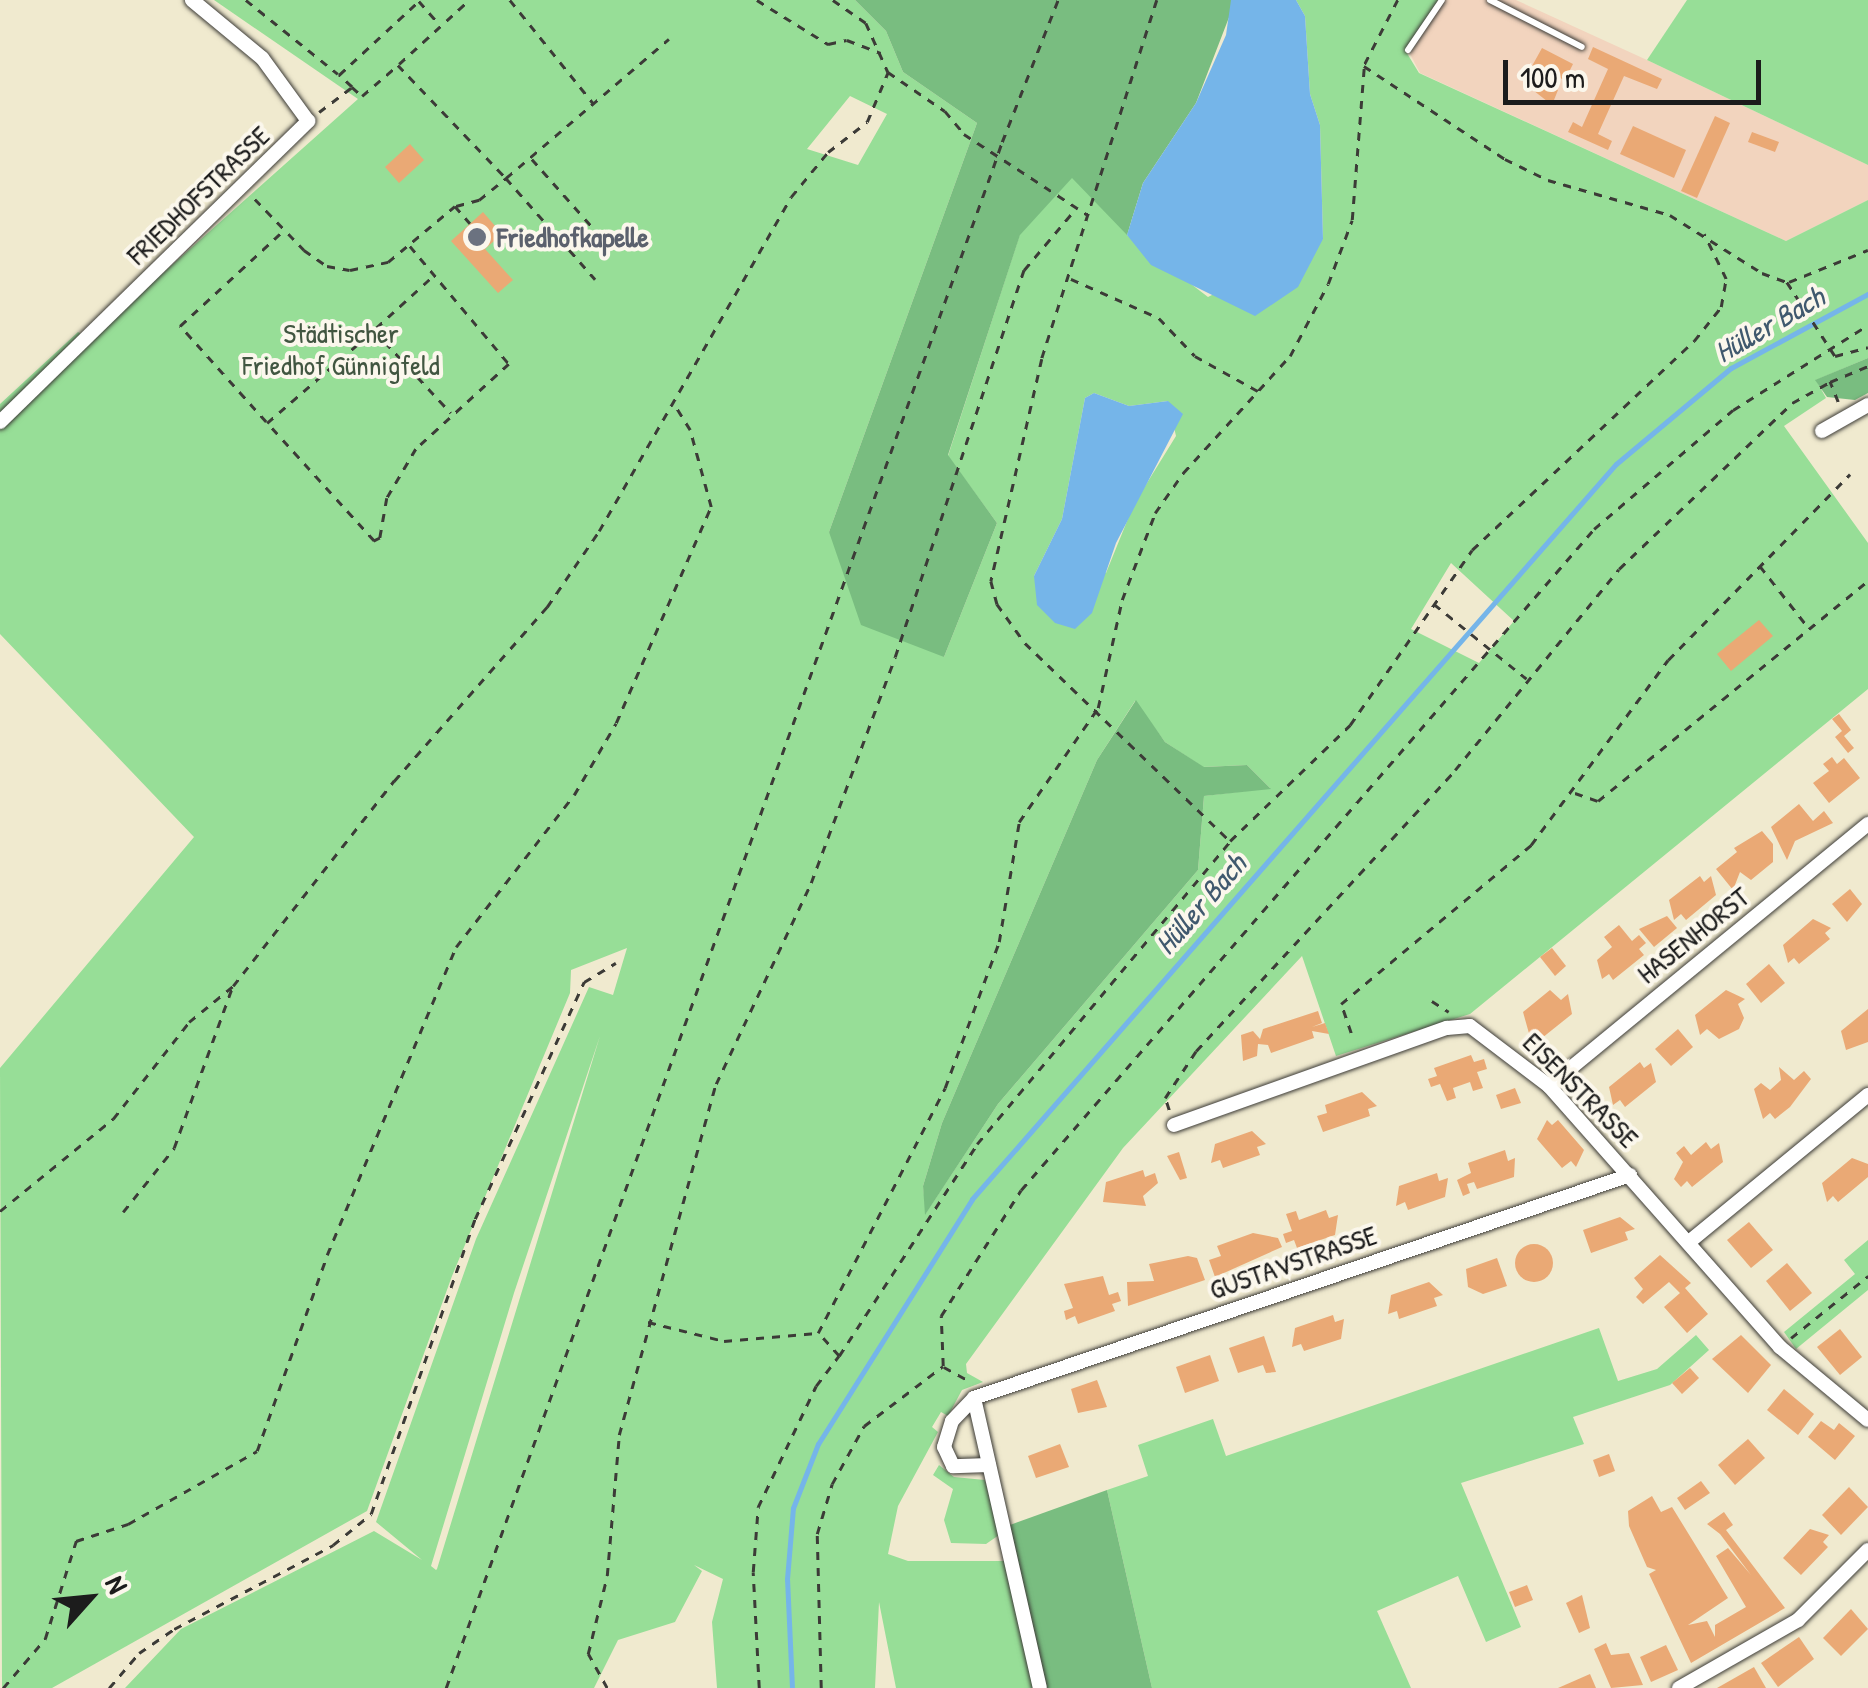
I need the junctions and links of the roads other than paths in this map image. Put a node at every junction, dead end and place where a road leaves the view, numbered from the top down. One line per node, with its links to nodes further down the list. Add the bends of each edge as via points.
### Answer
1 (192, 0): 7 (street, FRIEDHOFSTRASSE, via 262,58 308,121)
2 (1442, 0): 5 (lane)
3 (1490, 0): 4 (lane)
4 (1582, 47)
5 (1408, 50)
6 (1868, 406): 8 (street)
7 (0, 422)
8 (1822, 431)
9 (1868, 824): 10 (street, HASENHORST)
10 (1549, 1086): 12 (street, EISENSTRASSE, via 1493,1038 1458,1026); 13 (street, EISENSTRASSE)
11 (1868, 1094): 14 (street)
12 (1174, 1124)
13 (1630, 1175): 14 (street, EISENSTRASSE); 15 (street, GUSTAVSTRASSE)
14 (1689, 1242): 16 (street, EISENSTRASSE, via 1780,1347)
15 (974, 1398): 17 (street); 17 (street, via 952,1421 944,1447 954,1466)
16 (1868, 1420)
17 (989, 1465): 19 (street)
18 (1868, 1550): 20 (street, via 1798,1620)
19 (1040, 1688)
20 (1678, 1688)

